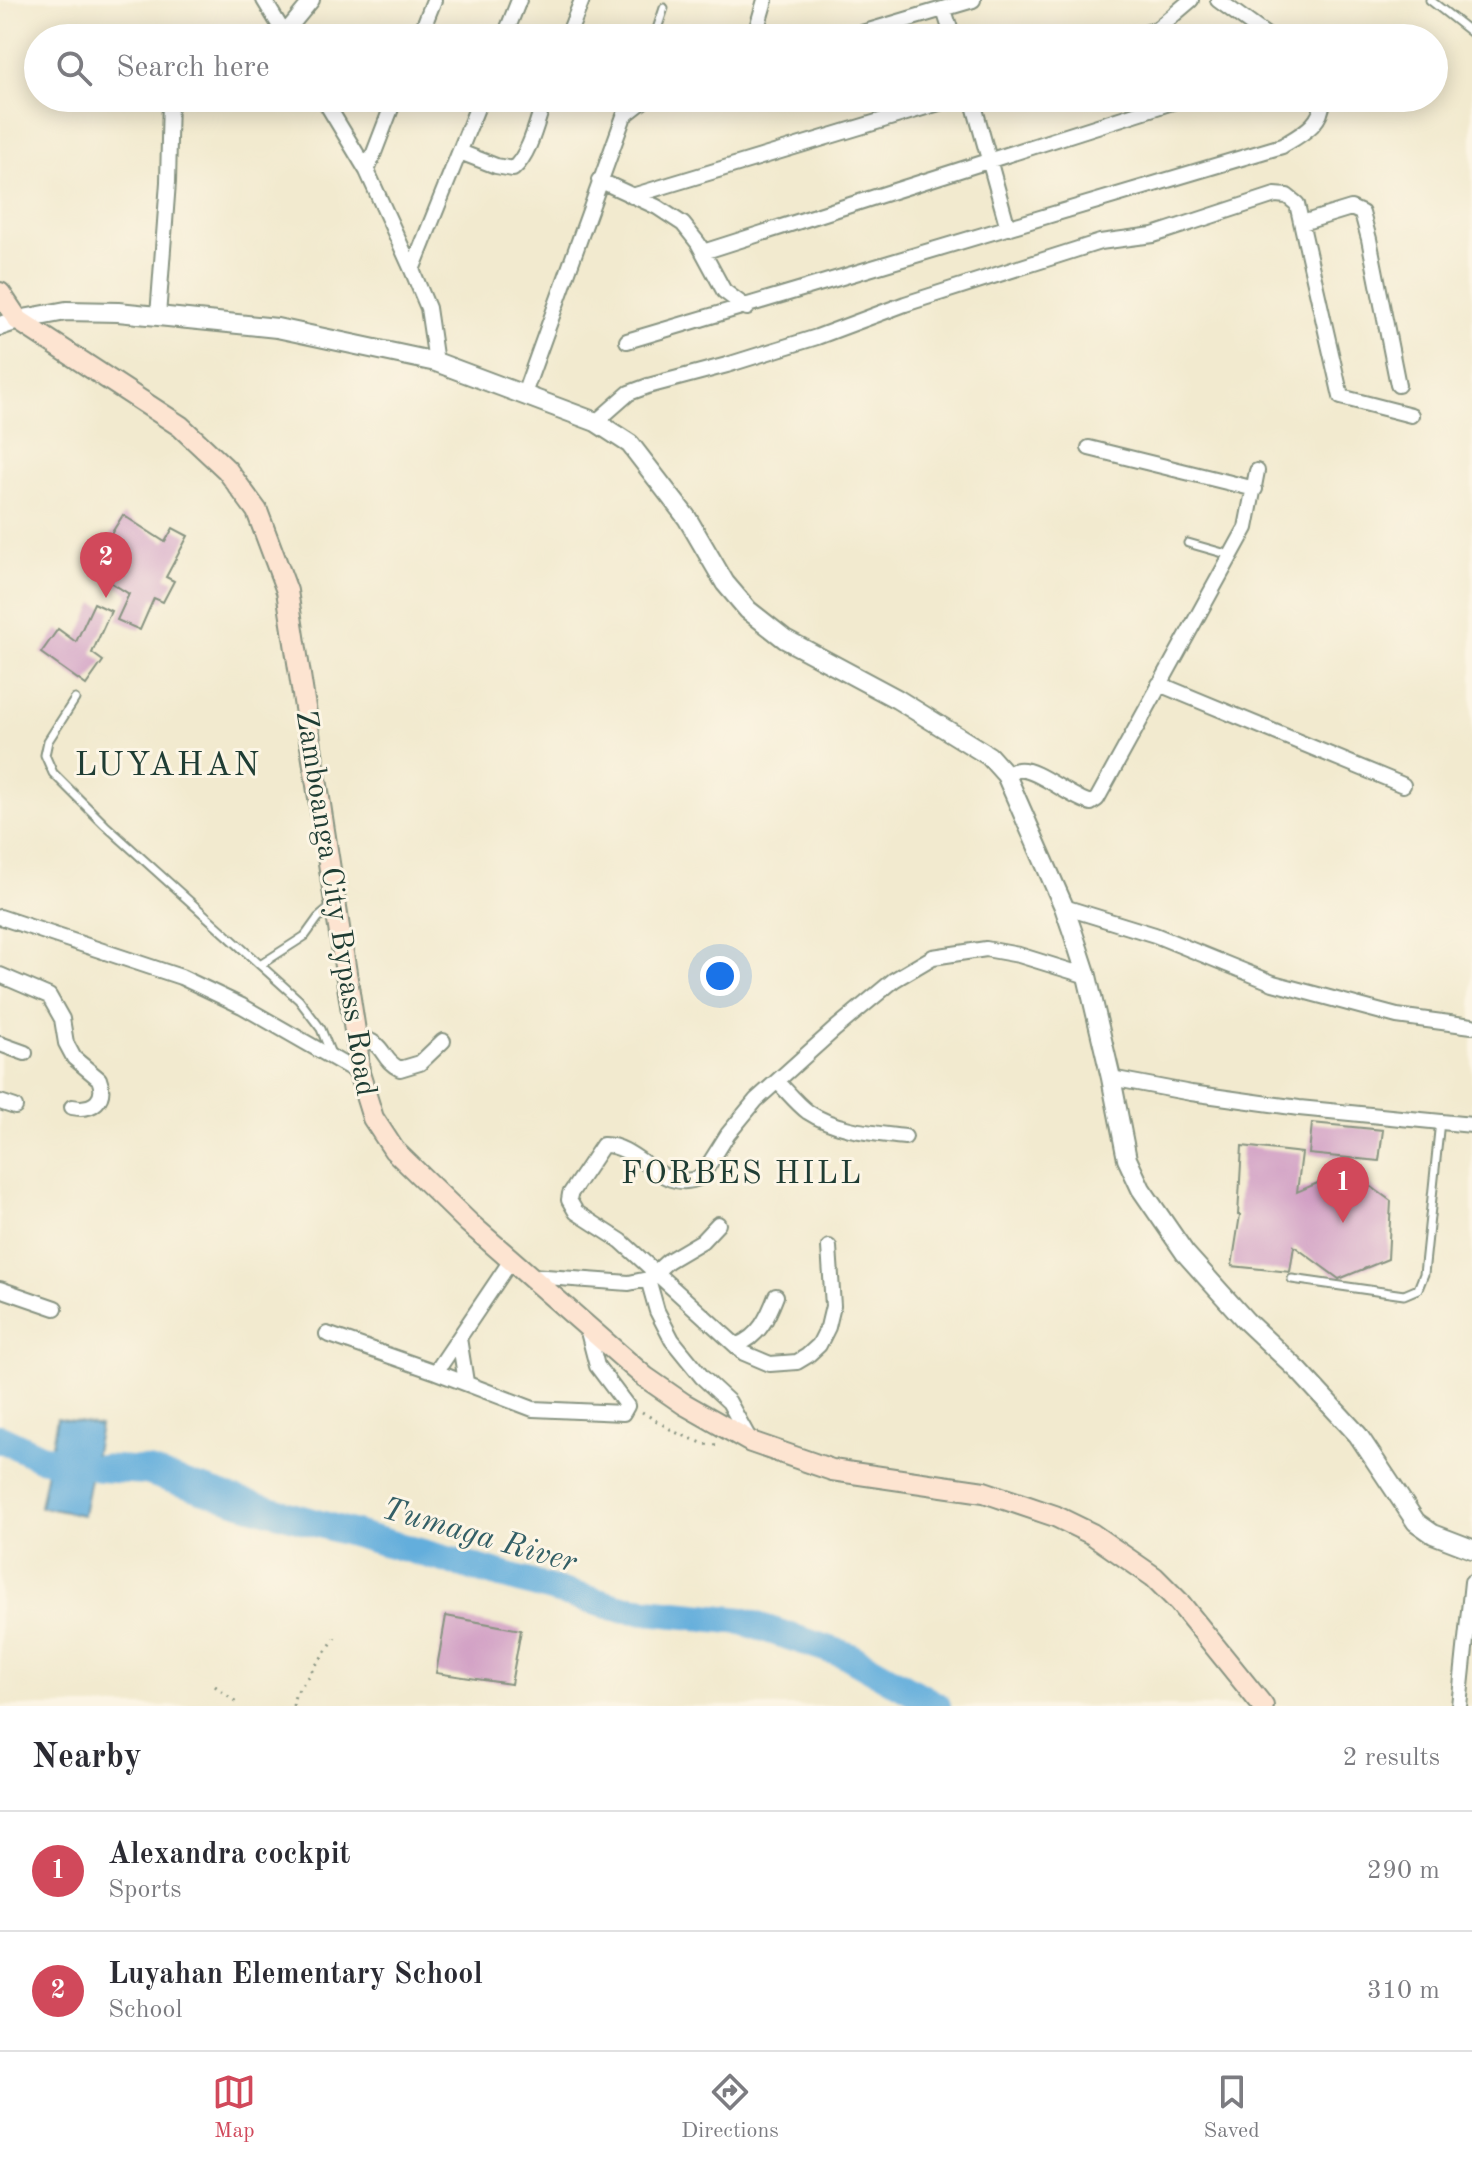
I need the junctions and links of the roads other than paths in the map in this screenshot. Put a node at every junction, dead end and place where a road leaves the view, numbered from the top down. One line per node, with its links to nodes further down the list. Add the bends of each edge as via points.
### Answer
1 (264, 0): 13 (street)
2 (312, 0): 14 (street)
3 (434, 0): 15 (street)
4 (519, 0): 16 (street)
5 (582, 0): 17 (street)
6 (765, 0): 19 (street)
7 (973, 0): 12 (street)
8 (1191, 0): 22 (street)
9 (1218, 0): 23 (street)
10 (1430, 0): 24 (lane)
11 (664, 8): 18 (lane)
12 (944, 10): 20 (street); 21 (street)
13 (278, 24)
14 (294, 24)
15 (425, 24)
16 (510, 24)
17 (573, 24)
18 (659, 24)
19 (758, 24)
20 (894, 24)
21 (948, 24)
22 (1163, 24)
23 (1251, 24)
24 (1472, 33)
25 (170, 112): 46 (street)
26 (331, 112): 37 (street)
27 (390, 112): 37 (street)
28 (476, 112): 35 (street)
29 (540, 112): 35 (street, via 520,164 513,169)
30 (627, 112): 38 (street)
31 (910, 112): 39 (street)
32 (976, 112): 36 (street)
33 (1141, 112): 36 (street)
34 (1320, 112): 41 (street, via 1308,131 1282,146)
35 (460, 152): 43 (street)
36 (990, 160): 41 (street); 42 (street)
37 (367, 171): 43 (street)
38 (599, 180): 39 (street); 51 (street)
39 (632, 196): 42 (street, via 683,224)
40 (1302, 223): 50 (street, via 1351,208 1362,213); 52 (street, via 1341,397); 53 (street, via 1297,204 1275,195 1153,235 1100,242 817,337 629,393)
41 (1008, 228): 45 (street)
42 (703, 252): 45 (street, via 724,291)
43 (412, 270): 49 (street, via 428,308)
44 (0, 293): 47 (main road, Zamboanga City Bypass Road)
45 (747, 308): 48 (street)
46 (158, 316): 47 (street, via 66,311); 49 (street, via 277,328)
47 (9, 323): 63 (main road, Zamboanga City Bypass Road, via 180,426 227,470 257,511 287,591)
48 (627, 341)
49 (436, 362): 51 (street)
50 (1398, 385)
51 (524, 394): 53 (street)
52 (1411, 415)
53 (596, 422): 61 (street, via 630,444 748,610 785,639 989,756)
54 (1089, 448): 56 (street)
55 (1257, 471): 56 (street)
56 (1255, 489): 58 (street, via 1246,528)
57 (1188, 543): 58 (lane)
58 (1232, 556): 59 (street)
59 (1159, 684): 61 (street, via 1094,802 1029,771); 62 (street)
60 (75, 699): 66 (lane, via 48,741 45,755 53,773)
61 (1006, 775): 64 (street)
62 (1403, 785)
63 (335, 903): 66 (lane, via 305,936); 70 (main road, Zamboanga City Bypass Road)
64 (1064, 907): 68 (street); 69 (street, via 1155,935 1273,983 1397,1016)
65 (0, 917): 74 (street, via 181,977)
66 (260, 965): 74 (lane, via 299,1000 321,1029)
67 (0, 975): 80 (street, via 49,996 74,1058 101,1083 97,1104 89,1109)
68 (1087, 976): 76 (street); 77 (street, via 986,949 933,957 894,980)
69 (1472, 1026)
70 (356, 1036): 71 (street, via 375,1042 400,1069 420,1063); 75 (main road, Zamboanga City Bypass Road)
71 (443, 1041)
72 (0, 1044): 73 (street)
73 (25, 1053)
74 (331, 1056): 75 (street)
75 (359, 1073): 86 (main road, Zamboanga City Bypass Road, via 373,1118 394,1150)
76 (1111, 1078): 81 (street, via 1299,1108); 100 (street, via 1127,1159 1185,1253 1358,1435 1416,1522)
77 (777, 1081): 83 (street, via 807,1111 830,1123); 87 (street, via 728,1134 701,1177 681,1182 615,1146 598,1149 569,1200 576,1212 621,1241)
78 (0, 1102): 79 (street)
79 (15, 1107)
80 (72, 1107)
81 (1440, 1120): 82 (street); 89 (lane, via 1424,1274 1418,1289 1404,1295)
82 (1472, 1125)
83 (905, 1137)
84 (718, 1224): 87 (street)
85 (829, 1247): 96 (street, via 833,1306 819,1345 797,1362 783,1364 756,1360)
86 (512, 1259): 88 (main road, Zamboanga City Bypass Road); 95 (street)
87 (652, 1275): 88 (street, via 629,1283); 96 (street); 99 (street, via 657,1311 672,1340 729,1402)
88 (532, 1276): 93 (main road, Zamboanga City Bypass Road)
89 (1292, 1279)
90 (0, 1289): 92 (street)
91 (776, 1296): 96 (street, via 753,1336)
92 (55, 1308)
93 (586, 1325): 98 (street, via 597,1366 627,1406 623,1413 533,1409); 99 (main road, Zamboanga City Bypass Road, via 645,1377)
94 (327, 1334): 97 (street)
95 (459, 1338): 97 (street); 98 (street)
96 (737, 1345)
97 (436, 1372): 98 (street)
98 (466, 1382)
99 (745, 1439): 102 (main road, Zamboanga City Bypass Road, via 832,1470 984,1492 1092,1534 1154,1577 1179,1602)
100 (1472, 1549)
101 (1472, 1582): 103 (street)
102 (1263, 1706)
103 (1459, 1706)

